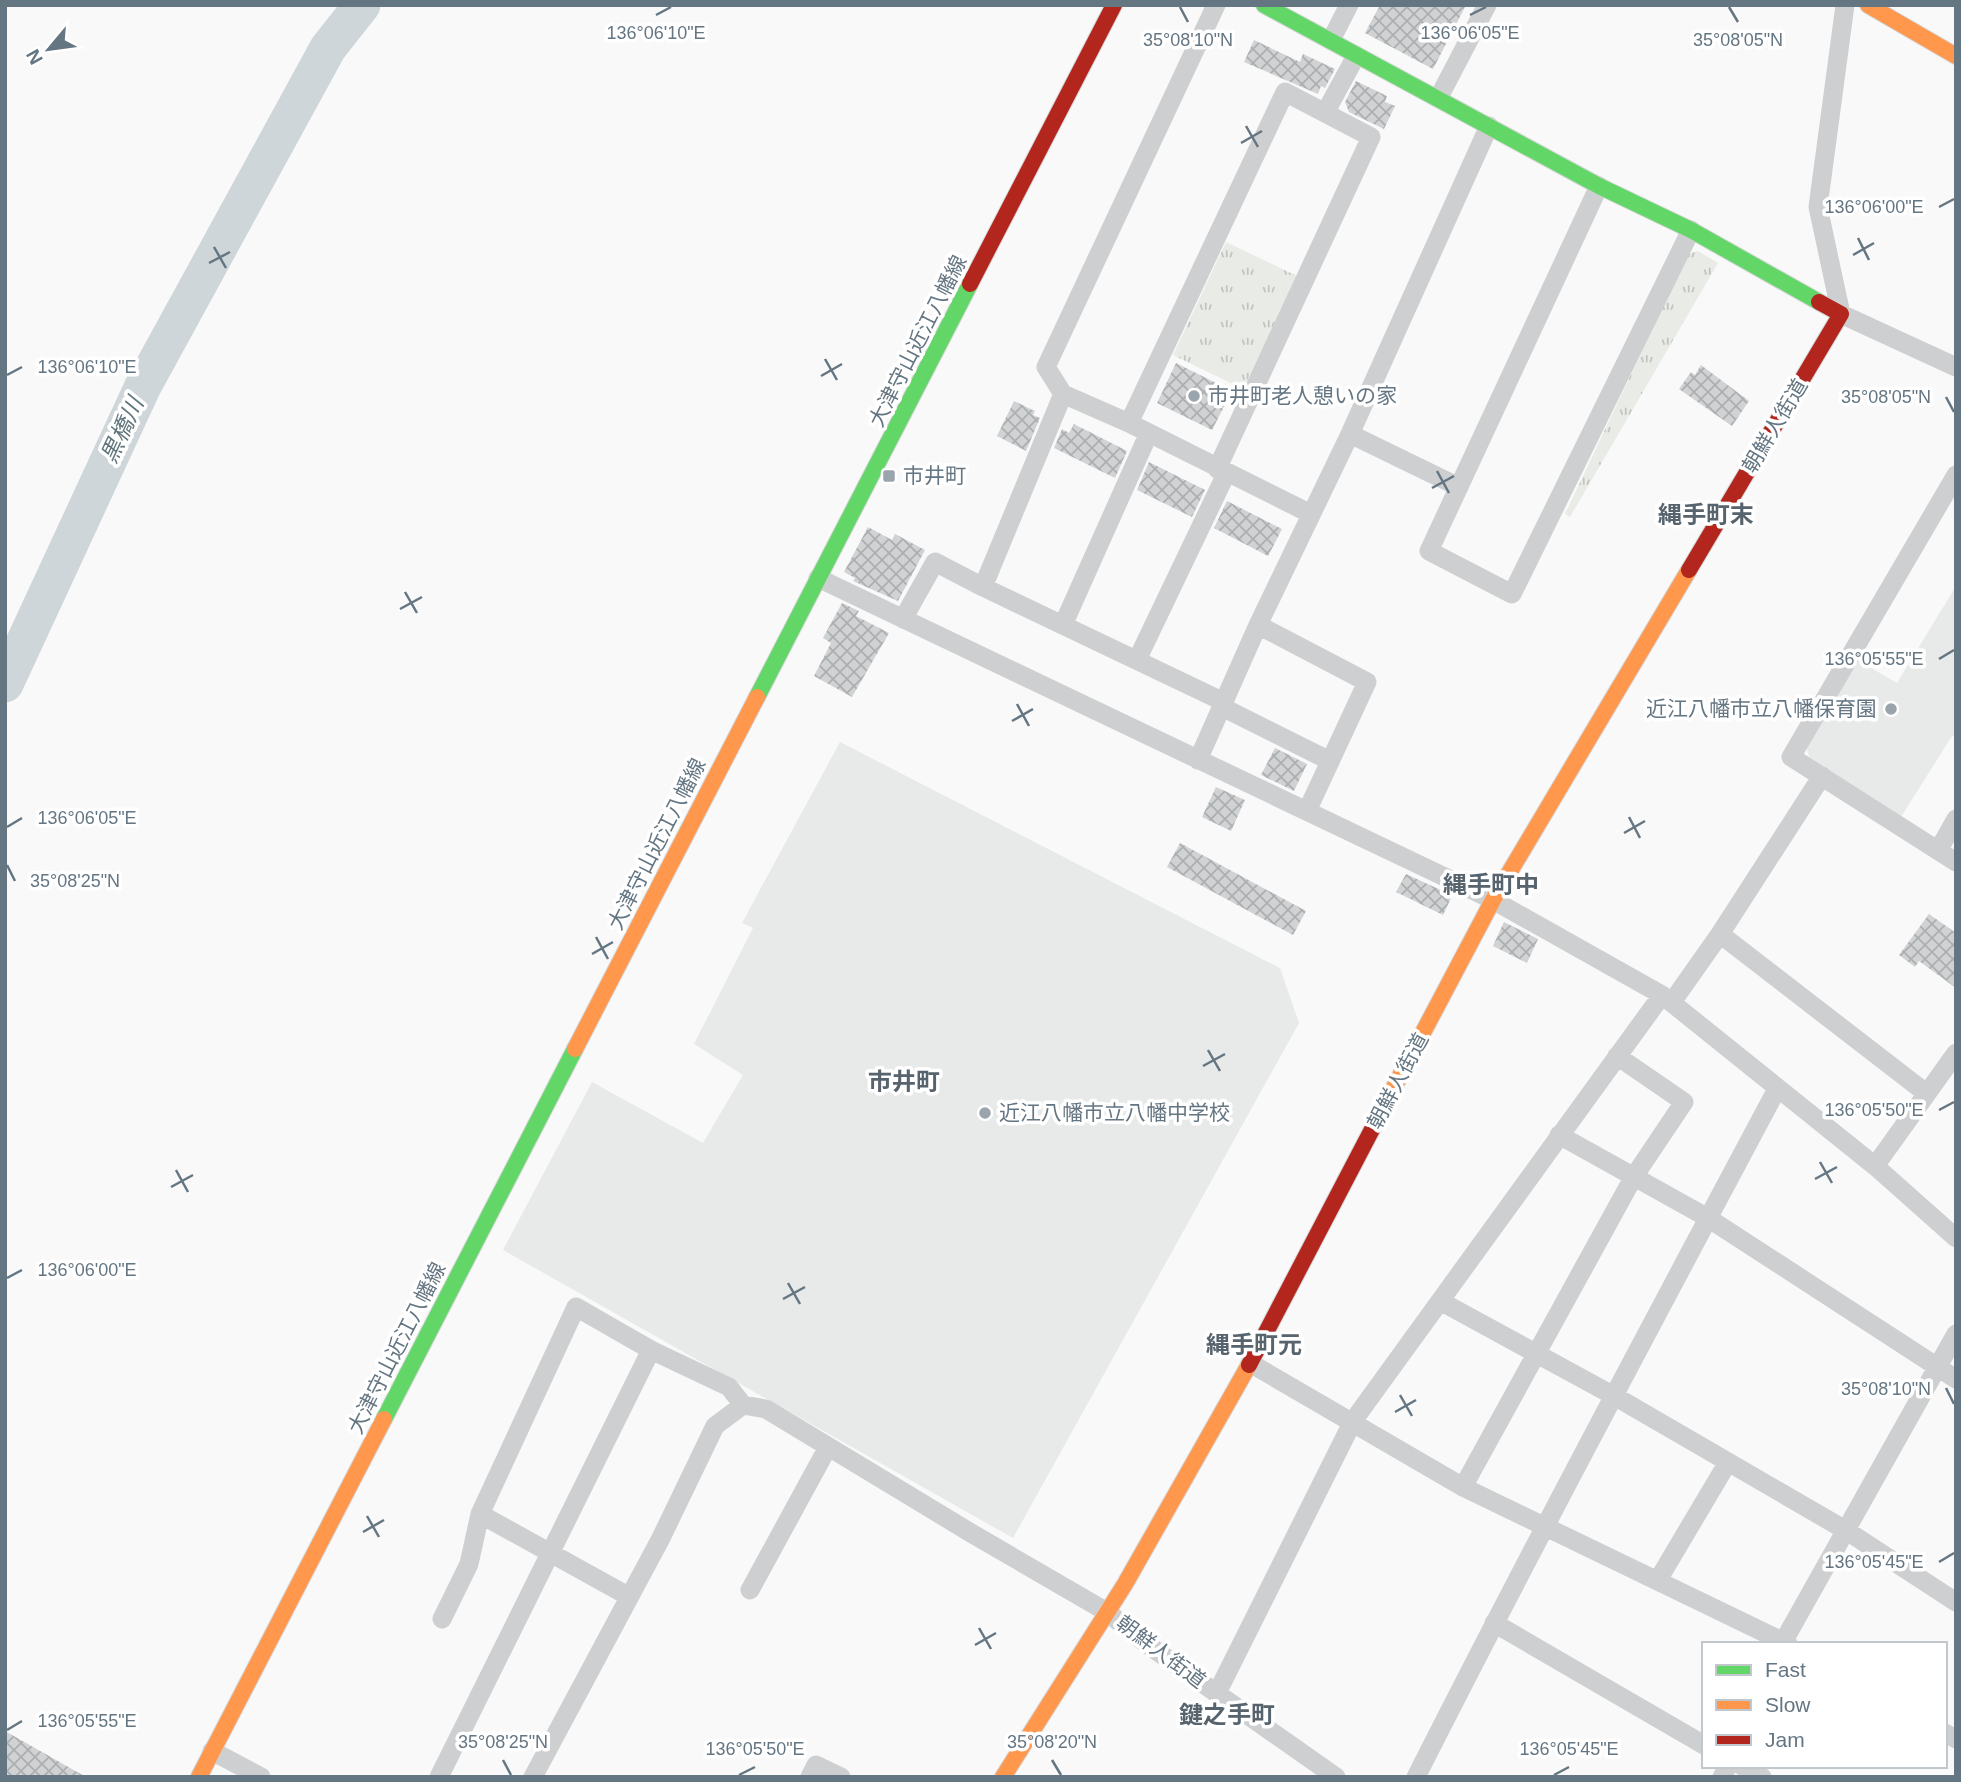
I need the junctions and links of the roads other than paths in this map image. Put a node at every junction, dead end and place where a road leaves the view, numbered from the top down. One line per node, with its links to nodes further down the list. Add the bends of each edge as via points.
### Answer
1 (1114, 5): 26 (street, 大津守山近江八幡線)
2 (1216, 5): 18 (street, via 1046,366)
3 (1264, 5): 8 (street)
4 (1349, 5): 8 (street)
5 (1487, 5): 11 (street)
6 (1845, 5): 16 (street, via 1818,206)
7 (1868, 5): 10 (street)
8 (1331, 40): 9 (street)
9 (1356, 56): 11 (street); 12 (street)
10 (1956, 56)
11 (1439, 97): 13 (street)
12 (1325, 113): 19 (street, via 1285,92); 22 (street, via 1370,137)
13 (1489, 126): 14 (street); 20 (street)
14 (1599, 186): 15 (street); 24 (street)
15 (1691, 230): 16 (street); 24 (street, via 1512,594 1429,551)
16 (1841, 314): 17 (street); 40 (street, 朝鮮人街道)
17 (1956, 367)
18 (1063, 394): 19 (street); 27 (street)
19 (1129, 423): 21 (street)
20 (1350, 434): 24 (street); 25 (street)
21 (1148, 435): 22 (street); 29 (street)
22 (1221, 471): 25 (street); 31 (street)
23 (1956, 475): 35 (street, via 1791,757)
24 (1459, 487)
25 (1311, 514): 30 (street)
26 (818, 578): 28 (street); 80 (street, 大津守山近江八幡線)
27 (983, 587): 28 (street, via 935,562); 29 (street)
28 (903, 619): 33 (street)
29 (1063, 625): 31 (street)
30 (1258, 625): 32 (street); 34 (street, via 1367,682)
31 (1137, 660): 32 (street)
32 (1223, 705): 33 (street); 34 (street)
33 (1198, 760): 36 (street)
34 (1330, 761): 36 (street)
35 (1822, 776): 38 (street); 41 (street)
36 (1307, 811): 40 (street)
37 (1956, 819): 38 (street)
38 (1939, 849): 39 (street)
39 (1956, 862)
40 (1493, 900): 42 (street); 56 (street, 朝鮮人街道)
41 (1720, 934): 42 (street); 46 (street)
42 (1667, 998): 44 (street); 45 (street)
43 (1956, 1053): 46 (street)
44 (1617, 1056): 47 (street); 49 (street, via 1684,1102)
45 (1777, 1089): 48 (street); 50 (street)
46 (1926, 1093): 48 (street)
47 (1559, 1135): 49 (street); 52 (street)
48 (1875, 1166): 51 (street)
49 (1633, 1178): 50 (street); 55 (street)
50 (1708, 1218): 57 (street); 59 (street)
51 (1956, 1238)
52 (1440, 1301): 55 (street); 61 (street)
53 (1956, 1334): 57 (street)
54 (651, 1350): 60 (street, via 729,1387); 65 (street, via 576,1307); 68 (street)
55 (1536, 1354): 59 (street); 64 (street)
56 (1250, 1363): 61 (street); 73 (street, 朝鮮人街道)
57 (1937, 1367): 58 (street); 67 (street)
58 (1956, 1379)
59 (1616, 1397): 63 (street); 66 (street)
60 (743, 1405): 62 (street, via 766,1409); 71 (street, via 715,1426)
61 (1353, 1421): 64 (street); 78 (street)
62 (828, 1447): 70 (street); 73 (street)
63 (1728, 1462): 67 (street); 69 (street)
64 (1462, 1487): 66 (street)
65 (480, 1514): 68 (street); 74 (street, via 469,1564)
66 (1544, 1525): 69 (street); 75 (street)
67 (1846, 1531): 72 (street); 77 (street)
68 (553, 1554): 71 (street); 84 (street)
69 (1658, 1580): 76 (street)
70 (750, 1590)
71 (628, 1596): 85 (street)
72 (1954, 1598)
73 (1107, 1612): 78 (street, 朝鮮人街道); 88 (street)
74 (442, 1619)
75 (1494, 1623): 79 (street); 90 (street)
76 (1783, 1642)
77 (1786, 1642)
78 (1217, 1693): 89 (street, 朝鮮人街道)
79 (1702, 1744)
80 (212, 1751): 82 (street, 大津守山近江八幡線); 83 (street)
81 (1746, 1768): 91 (street)
82 (199, 1777)
83 (261, 1777)
84 (439, 1777)
85 (533, 1777)
86 (810, 1777): 87 (street, via 816,1765)
87 (841, 1777)
88 (1003, 1777)
89 (1336, 1777)
90 (1416, 1777)
91 (1762, 1777)

